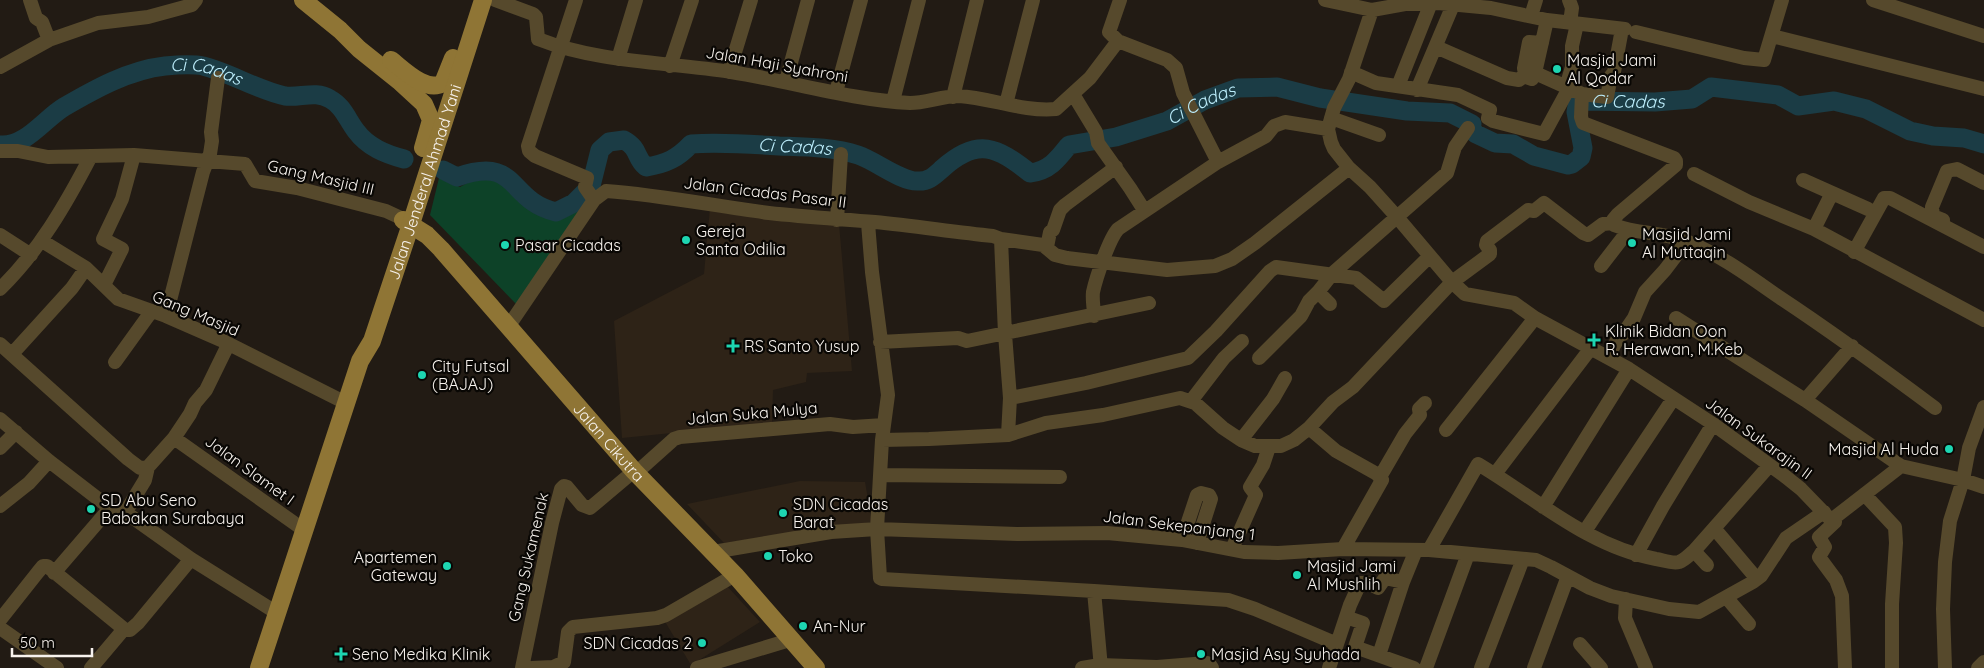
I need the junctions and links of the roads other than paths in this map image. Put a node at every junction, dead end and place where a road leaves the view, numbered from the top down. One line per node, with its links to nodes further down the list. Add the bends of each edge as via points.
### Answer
1 (30, 0): 34 (street)
2 (196, 0): 34 (street, via 192,5 148,17 98,24)
3 (304, 0): 30 (main road)
4 (471, 0): 30 (main road, Jalan Jenderal Ahmad Yani, via 448,74 440,85 416,79 356,34)
5 (483, 0): 76 (main road, Jalan Jenderal Ahmad Yani)
6 (495, 0): 36 (street, Jalan Haji Syahroni, via 533,14 538,39)
7 (576, 0): 36 (street)
8 (636, 0): 38 (street)
9 (692, 0): 39 (street)
10 (751, 0): 41 (street)
11 (808, 0): 45 (street)
12 (861, 0): 50 (street)
13 (919, 0): 54 (street)
14 (977, 0): 52 (street)
15 (1033, 0): 55 (street)
16 (1120, 0): 35 (street, via 1109,32)
17 (1325, 0): 26 (street)
18 (1536, 0): 27 (street)
19 (1569, 0): 29 (street)
20 (1782, 0): 32 (street)
21 (1873, 0): 33 (street)
22 (1406, 2): 23 (street); 26 (street)
23 (1431, 4): 24 (street); 46 (street)
24 (1453, 5): 25 (street); 37 (street)
25 (1501, 5): 27 (street)
26 (1372, 10): 42 (street)
27 (1531, 16): 28 (street)
28 (1546, 20): 29 (street); 43 (street)
29 (1574, 23): 31 (street); 47 (street, via 1572,67)
30 (340, 30): 76 (main road, Jalan Jenderal Ahmad Yani, via 424,104 430,114 430,128)
31 (1628, 30): 32 (street, via 1761,61 1766,58); 53 (street, via 1607,97)
32 (1772, 36): 48 (street)
33 (1984, 36)
34 (49, 40): 40 (street)
35 (1118, 41): 51 (street, Jalan Haji Syahroni, via 1090,78); 64 (street, via 1167,60 1176,68 1184,93)
36 (562, 46): 38 (street, Jalan Haji Syahroni); 70 (street, via 528,146 536,156 587,178)
37 (1436, 48): 43 (street, via 1507,78 1519,80 1523,76 1532,79); 49 (street)
38 (618, 59): 39 (street, Jalan Haji Syahroni)
39 (670, 66): 41 (street, Jalan Haji Syahroni)
40 (0, 67)
41 (728, 72): 45 (street, Jalan Haji Syahroni)
42 (1351, 72): 46 (street, via 1376,83); 56 (street)
43 (1536, 73): 47 (street)
44 (218, 78): 63 (street)
45 (786, 81): 50 (street, Jalan Haji Syahroni)
46 (1398, 86): 49 (street)
47 (1567, 87): 49 (street, via 1544,134 1488,118 1490,110 1458,95); 53 (street)
48 (1984, 89)
49 (1417, 90)
50 (836, 92): 54 (street, Jalan Haji Syahroni)
51 (1073, 94): 55 (street, Jalan Haji Syahroni, via 1056,109); 65 (street)
52 (953, 97): 54 (street, Jalan Haji Syahroni, via 912,103); 55 (street, Jalan Haji Syahroni)
53 (1582, 99): 78 (street, via 1583,122 1647,146 1676,161 1676,165 1618,214)
54 (893, 101)
55 (1006, 104)
56 (1333, 113): 58 (street); 64 (street, via 1274,126 1266,136); 66 (street, Jalan Sukarajin II, via 1334,149)
57 (1468, 128): 74 (street, via 1455,147 1446,173)
58 (1379, 135)
59 (0, 151): 62 (street, Gang Masjid III, via 48,157)
60 (841, 154): 75 (street)
61 (134, 155): 62 (street, Gang Masjid III); 63 (street, Gang Masjid III); 96 (street, via 122,199 103,239 122,249)
62 (91, 156): 83 (street)
63 (208, 160): 76 (street, Gang Masjid III, via 245,164 255,180 377,208); 102 (street)
64 (1218, 162): 73 (street)
65 (1116, 167): 73 (street); 86 (street, via 1060,210)
66 (1349, 168): 74 (street, Jalan Sukarajin II); 91 (street, Jalan Cicadas Pasar II, via 1254,243 1232,259 1215,266 1167,270)
67 (1694, 174): 79 (street, via 1749,202)
68 (1803, 180): 71 (street)
69 (1984, 182): 85 (street, via 1957,169 1947,171 1932,207 1933,216)
70 (589, 193): 75 (street, Jalan Cicadas Pasar II, via 625,193); 107 (street)
71 (1832, 193): 72 (street); 79 (street)
72 (1868, 209)
73 (1144, 210): 91 (street, via 1114,232)
74 (1397, 217): 90 (street, Jalan Sukarajin II); 94 (street)
75 (837, 220): 77 (street, Jalan Cicadas Pasar II)
76 (406, 221): 107 (main road, Jalan Cikutra, via 435,242); 125 (main road, Jalan Jenderal Ahmad Yani, via 361,338 360,361)
77 (868, 222): 82 (street, Jalan Cicadas Pasar II); 110 (street)
78 (1613, 223): 80 (street); 95 (street, via 1603,224 1588,235 1544,203 1534,211 1528,210 1487,241 1491,252)
79 (1814, 229): 88 (street)
80 (1628, 231): 84 (street, via 1660,233); 92 (street)
81 (0, 235): 89 (street)
82 (1001, 239): 86 (street, Jalan Cicadas Pasar II); 108 (street)
83 (42, 241): 89 (street); 93 (street, Gang Masjid)
84 (1687, 241): 113 (street, via 1736,267); 116 (street, via 1645,292 1634,318)
85 (1984, 241)
86 (1047, 247): 91 (street, Jalan Cicadas Pasar II, via 1055,255)
87 (1984, 247): 88 (street, via 1890,198 1884,198)
88 (1854, 252): 106 (street)
89 (31, 255): 97 (street)
90 (1430, 256): 94 (street, via 1384,301 1356,278); 95 (street, Jalan Sukarajin II)
91 (1103, 262): 103 (street, via 1093,294)
92 (1601, 266)
93 (86, 268): 96 (street, Gang Masjid); 115 (street)
94 (1333, 273): 98 (street); 121 (street, via 1273,269 1188,358)
95 (1452, 282): 104 (street, Jalan Sukarajin II, via 1465,294 1514,303); 132 (street, via 1353,387 1333,402)
96 (104, 285): 101 (street, Gang Masjid, via 118,299)
97 (0, 289)
98 (1318, 292): 100 (street); 117 (street, via 1301,316)
99 (1149, 303): 103 (street)
100 (1330, 304)
101 (151, 312): 102 (street, Gang Masjid); 118 (street)
102 (166, 316): 112 (street, Gang Masjid)
103 (1094, 316): 108 (street)
104 (1535, 318): 114 (street, Jalan Sukarajin II); 133 (street)
105 (1676, 318): 123 (street)
106 (1984, 320)
107 (508, 327): 145 (main road, Jalan Cikutra)
108 (1005, 334): 110 (street, via 967,341 958,338); 121 (street)
109 (1242, 341): 124 (street, via 1224,358)
110 (880, 342): 131 (street, via 888,394)
111 (0, 344): 115 (street)
112 (228, 346): 125 (street, Gang Masjid); 136 (street, via 206,390)
113 (1852, 346): 123 (street); 128 (street)
114 (1592, 348): 116 (street, Jalan Sukarajin II); 146 (street)
115 (12, 354): 144 (street, via 128,459 140,468)
116 (1608, 356): 119 (street, Jalan Sukarajin II)
117 (1259, 358)
118 (116, 362)
119 (1629, 369): 122 (street, Jalan Sukarajin II); 154 (street)
120 (1285, 378): 138 (street)
121 (1010, 398): 135 (street)
122 (1673, 399): 130 (street, Jalan Sukarajin II); 161 (street)
123 (1805, 400): 143 (street)
124 (1191, 401): 135 (street, via 1180,398 1046,424); 138 (street)
125 (346, 403): 160 (main road, Jalan Jenderal Ahmad Yani)
126 (1425, 403): 149 (street)
127 (1984, 407): 150 (street, via 1969,448)
128 (1935, 408)
129 (0, 419): 134 (street)
130 (1713, 424): 142 (street, Jalan Sukarajin II); 170 (street)
131 (884, 425): 137 (street); 145 (street, Jalan Suka Mulya, via 823,425 680,436)
132 (1309, 428): 139 (street, via 1294,440); 149 (street, via 1336,451)
133 (1446, 430)
134 (16, 432): 140 (street); 141 (street)
135 (1008, 435): 137 (street)
136 (174, 438): 144 (street); 160 (street, Jalan Slamet I)
137 (882, 440): 147 (street)
138 (1241, 440): 139 (street)
139 (1269, 447): 164 (street, via 1250,487 1256,495)
140 (0, 448)
141 (49, 461): 153 (street); 155 (street)
142 (1769, 466): 157 (street, Jalan Sukarajin II, via 1801,488); 158 (street)
143 (1900, 466): 150 (street); 152 (street)
144 (148, 467): 156 (street, via 145,480)
145 (635, 472): 168 (main road, Jalan Cikutra); 198 (street, Gang Sukamenak, via 590,508 582,505 567,487 561,489)
146 (1495, 474): 154 (street); 166 (street, via 1478,464)
147 (881, 475): 148 (street); 159 (street)
148 (1060, 477)
149 (1380, 477): 165 (street, via 1380,485)
150 (1963, 480): 151 (street); 213 (street, via 1950,521 1945,562)
151 (1984, 487)
152 (1865, 495): 157 (street); 212 (street, via 1895,527)
153 (0, 506)
154 (1543, 507): 161 (street)
155 (110, 508): 156 (street); 174 (street)
156 (124, 513): 171 (street)
157 (1829, 515): 177 (street, via 1786,538); 211 (street, via 1833,526 1819,537 1825,547 1819,556 1836,580 1842,596)
158 (1714, 528): 167 (street); 177 (street)
159 (877, 529): 162 (street, Jalan Sekepanjang 1, via 1017,534 1106,533); 168 (street, Jalan Sekepanjang 1, via 830,532); 179 (street, via 879,576 882,580)
160 (304, 530): 182 (main road, Jalan Jenderal Ahmad Yani)
161 (1585, 531): 170 (street)
162 (1182, 540): 163 (street, Jalan Sekepanjang 1); 163 (street, via 1197,495 1209,495 1212,499)
163 (1197, 543): 164 (street, Jalan Sekepanjang 1)
164 (1232, 549): 165 (street, Jalan Sekepanjang 1, via 1278,553)
165 (1344, 549): 166 (street, Jalan Sekepanjang 1)
166 (1422, 550): 169 (street, Jalan Sekepanjang 1); 178 (street)
167 (1694, 551): 170 (street, via 1685,560 1673,562); 173 (street)
168 (713, 552): 175 (main road, Jalan Cikutra)
169 (1468, 554): 172 (street, Jalan Sekepanjang 1); 206 (street)
170 (1636, 555)
171 (191, 559): 182 (street); 187 (street, via 138,623 130,630)
172 (1523, 559): 176 (street, Jalan Sekepanjang 1, via 1536,560); 207 (street)
173 (1707, 565)
174 (54, 574): 184 (street, via 43,566); 187 (street)
175 (735, 575): 188 (main road, Jalan Cikutra); 199 (street, via 666,615 574,627 568,632 564,662 553,667)
176 (1568, 576): 181 (street, Jalan Sekepanjang 1, via 1590,588); 208 (street)
177 (1757, 579): 180 (street, Jalan Sekepanjang 1)
178 (1403, 582): 183 (street, via 1385,578 1378,588 1360,583); 191 (street)
179 (1094, 591): 189 (street, via 1228,600); 194 (street)
180 (1726, 597): 181 (street, Jalan Sekepanjang 1, via 1693,613); 185 (street)
181 (1626, 599): 210 (street, via 1625,618)
182 (277, 613): 197 (main road, Jalan Jenderal Ahmad Yani)
183 (1346, 616): 189 (street); 191 (street, via 1363,623 1355,647)
184 (0, 620)
185 (1748, 624)
186 (0, 628): 195 (street)
187 (124, 629): 196 (street)
188 (793, 639): 193 (street); 201 (main road, Jalan Cikutra)
189 (1337, 644): 204 (street)
190 (1580, 644): 209 (street)
191 (1379, 655): 205 (street)
192 (1984, 662): 214 (street)
193 (718, 665): 200 (street)
194 (1101, 666): 202 (street); 203 (street, via 1157,668 1206,663)
195 (57, 668)
196 (91, 668)
197 (259, 668)
198 (522, 668)
199 (532, 668)
200 (697, 668)
201 (816, 668)
202 (1082, 668)
203 (1212, 668)
204 (1329, 668)
205 (1414, 668)
206 (1426, 668)
207 (1481, 668)
208 (1534, 668)
209 (1602, 668)
210 (1646, 668)
211 (1845, 668)
212 (1892, 668)
213 (1945, 668)
214 (1978, 668)

